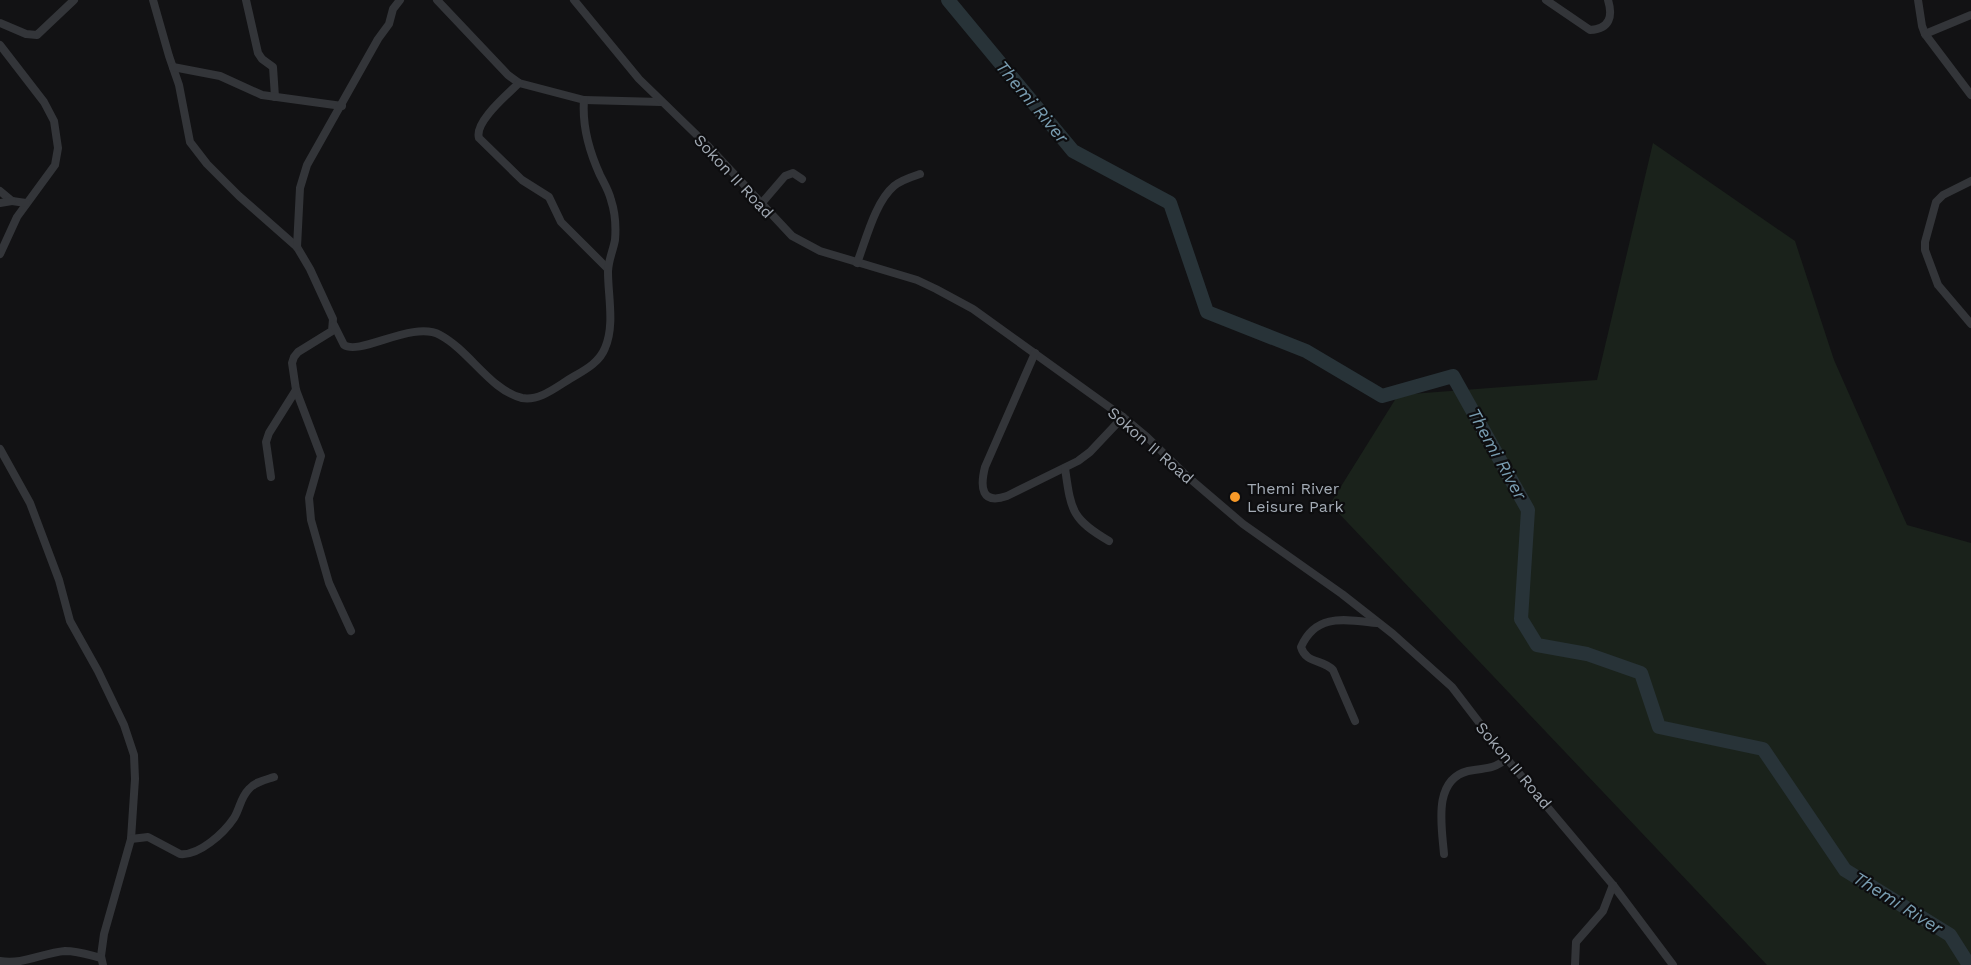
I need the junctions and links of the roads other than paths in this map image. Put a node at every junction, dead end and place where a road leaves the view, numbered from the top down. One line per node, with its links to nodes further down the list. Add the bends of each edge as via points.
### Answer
1 (74, 0): 11 (street, via 37,35)
2 (153, 0): 14 (street)
3 (246, 0): 17 (street, via 260,57 273,67)
4 (400, 0): 20 (street)
5 (437, 0): 15 (street)
6 (574, 0): 19 (street, Sokon II Road)
7 (1546, 0): 8 (street, via 1590,30 1598,30 1611,17)
8 (1608, 0)
9 (1918, 0): 12 (street)
10 (1971, 15): 12 (street)
11 (0, 23)
12 (1925, 34): 16 (street)
13 (0, 45): 27 (street, via 44,102 58,137 55,165)
14 (172, 67): 17 (street, via 220,76 254,93); 29 (street, via 180,85 185,125 194,148 239,196)
15 (519, 83): 18 (street); 32 (street, via 482,123 479,138 522,180 549,197 561,222)
16 (1971, 95)
17 (275, 97): 20 (street)
18 (584, 100): 19 (street); 32 (street, via 583,122 589,145 614,212 615,240)
19 (661, 102): 28 (street, Sokon II Road)
20 (342, 106): 29 (street, via 303,176)
21 (920, 174): 31 (street, via 893,186 882,200)
22 (802, 179): 28 (street, via 793,173 785,176)
23 (1971, 181): 33 (street, via 1936,202 1925,242 1938,285)
24 (0, 191): 25 (street)
25 (12, 201): 26 (street); 27 (street)
26 (0, 203)
27 (26, 203): 30 (street)
28 (761, 204): 31 (street, Sokon II Road, via 784,229 806,244)
29 (297, 247): 34 (street, via 316,280)
30 (0, 254)
31 (857, 263): 35 (street, Sokon II Road, via 936,289 973,309)
32 (608, 269): 34 (street, via 609,332 602,356 536,398 523,398 501,388 437,333 407,333 353,349 344,345)
33 (1971, 324)
34 (334, 325): 36 (street, via 331,332 294,357)
35 (1035, 353): 37 (street, Sokon II Road); 39 (street, via 986,467 982,490 999,499)
36 (296, 390): 40 (street, via 266,442); 43 (street, via 321,456 310,491 310,520 329,583)
37 (1123, 417): 39 (street, via 1090,452); 42 (street, Sokon II Road, via 1227,512)
38 (0, 449): 47 (street, via 43,533 70,621 131,742 135,779)
39 (1065, 468): 41 (street, via 1077,518)
40 (271, 477)
41 (1109, 541)
42 (1379, 623): 44 (street, via 1324,622 1311,629 1301,647 1310,660 1327,664 1333,670); 45 (street, Sokon II Road, via 1452,687)
43 (351, 631)
44 (1355, 721)
45 (1507, 759): 48 (street, via 1487,770 1463,773 1450,783 1442,802); 49 (street, Sokon II Road)
46 (274, 777): 47 (street, via 251,787 226,828 194,852 180,854 148,837)
47 (131, 839): 51 (street, via 104,934)
48 (1444, 854)
49 (1613, 885): 52 (street, via 1604,911 1576,942); 53 (street, Sokon II Road)
50 (0, 961): 51 (street, via 74,951)
51 (102, 962)
52 (1575, 965)
53 (1673, 965)

